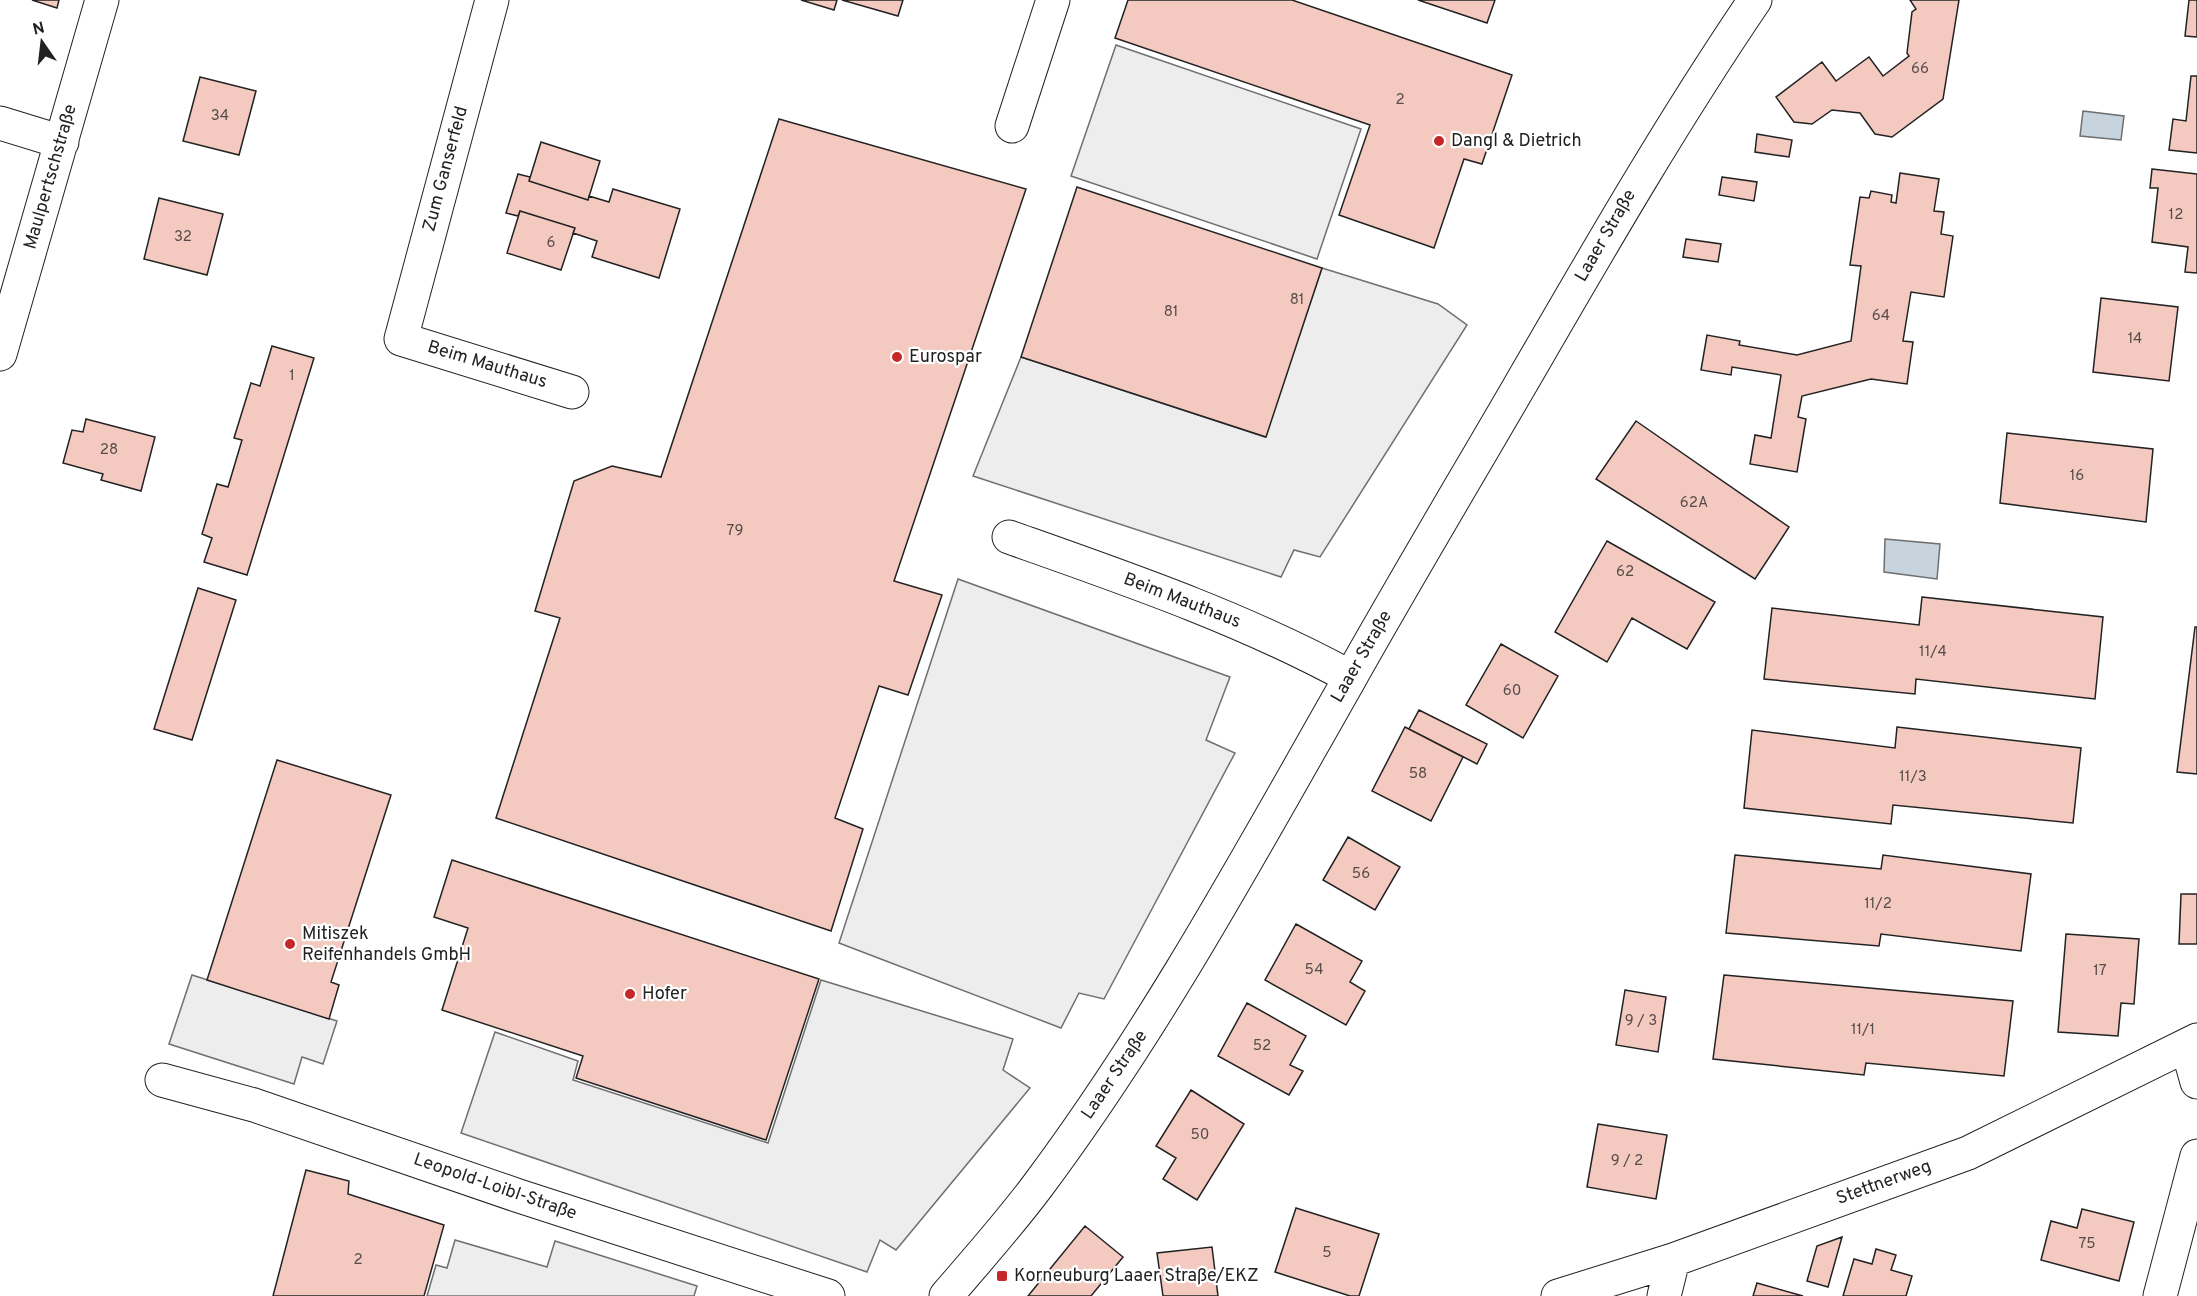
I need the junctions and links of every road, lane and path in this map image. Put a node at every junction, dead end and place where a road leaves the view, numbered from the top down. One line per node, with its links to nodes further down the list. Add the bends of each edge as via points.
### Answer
1 (102, 0): 7 (street, Maulpertschstraße)
2 (492, 0): 8 (street, Zum Ganserfeld)
3 (1053, 0): 6 (street)
4 (1755, 0): 12 (street, Laaer Straße, via 1639,180)
5 (0, 123): 7 (street)
6 (1012, 126)
7 (62, 142): 9 (street, Maulpertschstraße)
8 (401, 339): 10 (street, Beim Mauthaus)
9 (0, 354)
10 (572, 392)
11 (1009, 537): 12 (street, Beim Mauthaus, via 1237,622)
12 (1350, 677): 19 (street, Laaer Straße, via 1198,946 1143,1034 1039,1185)
13 (2192, 1043): 15 (street); 17 (street, Stettnerweg, via 1968,1153)
14 (162, 1080): 18 (street, Leopold-Loibl-Straße, via 254,1105)
15 (2197, 1082)
16 (2197, 1156): 22 (street)
17 (1673, 1260): 20 (street, Stettnerweg); 21 (street)
18 (828, 1296)
19 (946, 1296)
20 (1558, 1296)
21 (1664, 1296)
22 (2160, 1296)

